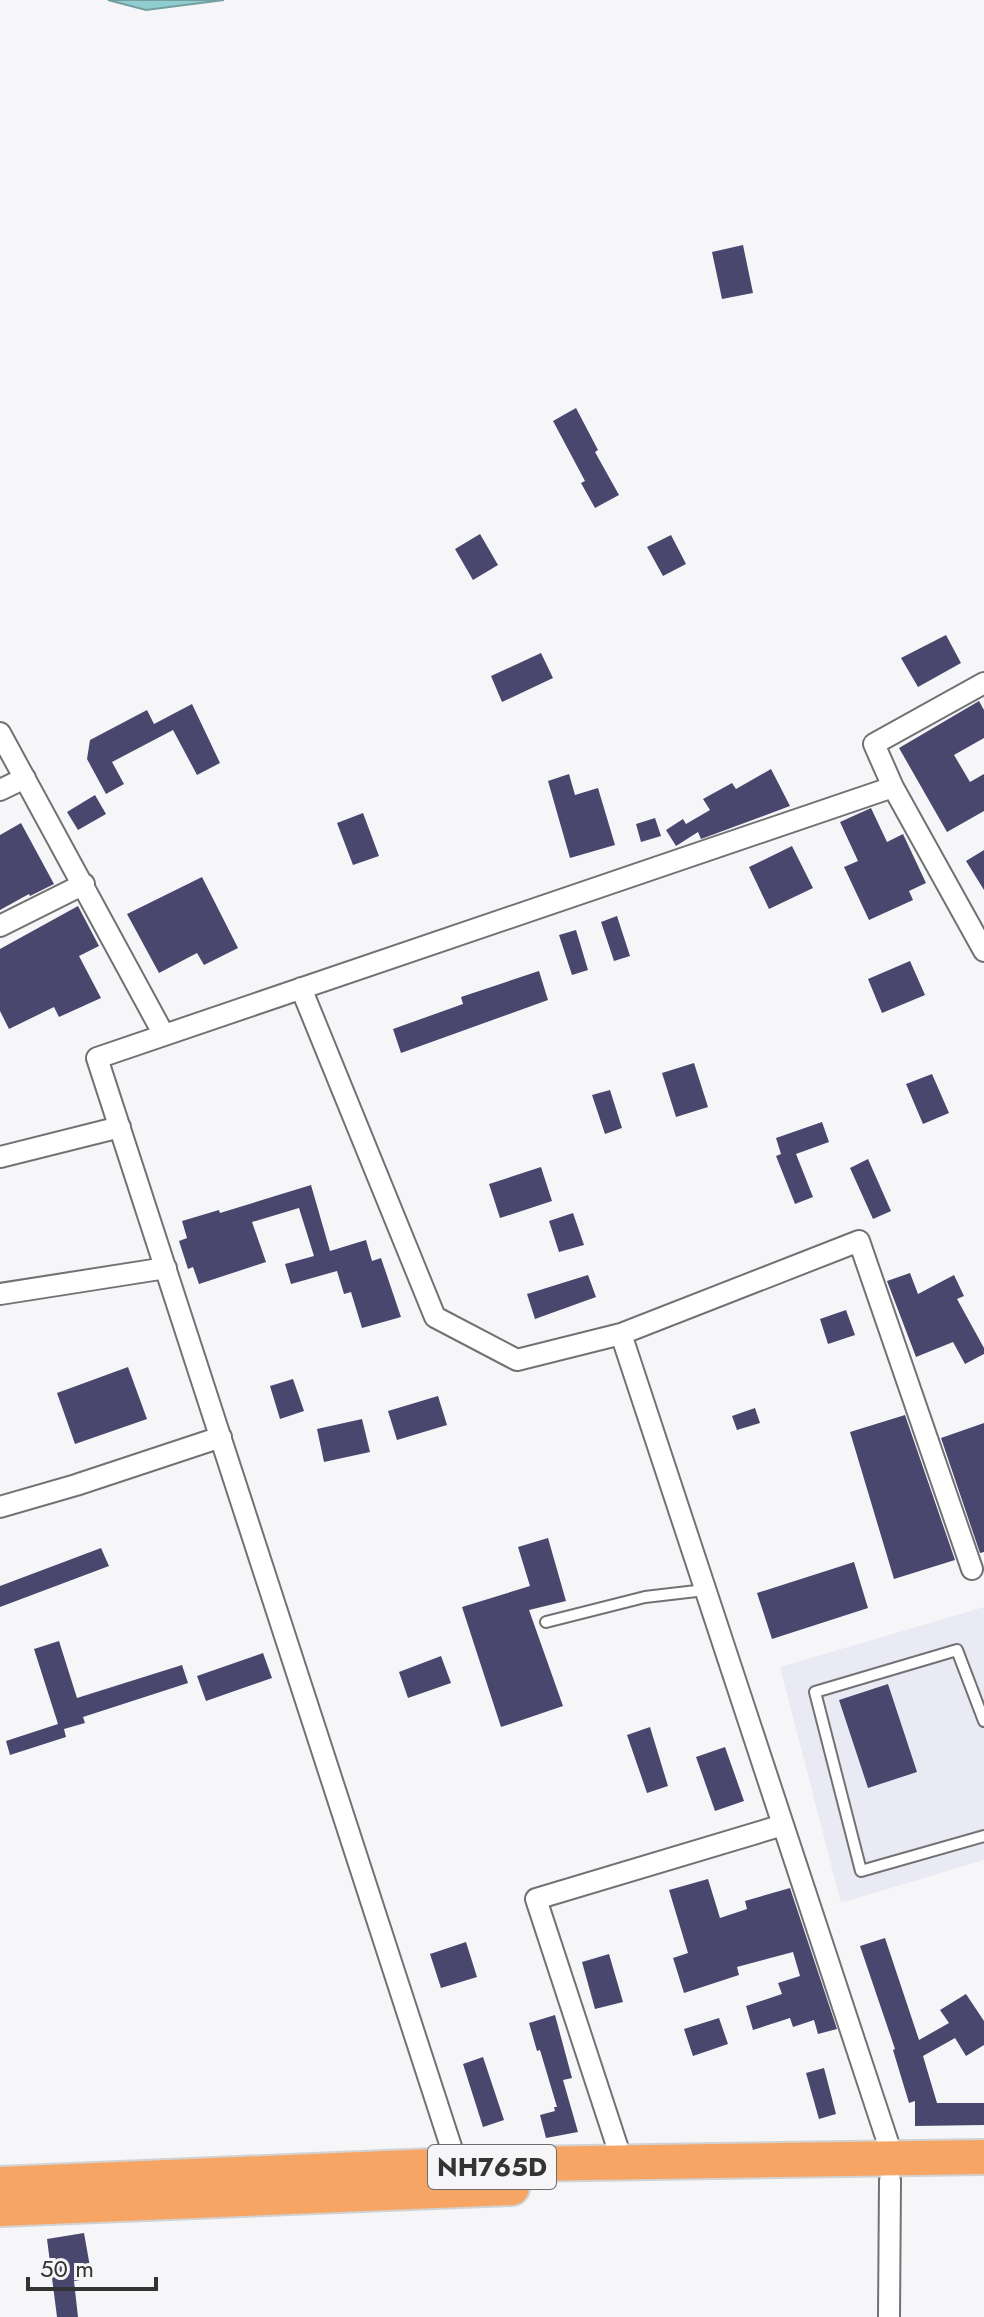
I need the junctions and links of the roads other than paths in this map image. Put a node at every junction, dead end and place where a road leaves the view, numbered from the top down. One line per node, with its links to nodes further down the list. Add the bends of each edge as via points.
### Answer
1 (984, 683): 4 (street, via 874,744)
2 (0, 733): 3 (street)
3 (25, 778): 5 (street); 6 (street)
4 (893, 787): 8 (street); 9 (street)
5 (0, 790)
6 (84, 884): 7 (street); 10 (street)
7 (0, 926)
8 (984, 951)
9 (301, 988): 10 (street); 15 (street, via 435,1317 517,1360)
10 (164, 1035): 11 (street, via 97,1058)
11 (120, 1127): 12 (street); 13 (street)
12 (0, 1157)
13 (166, 1268): 14 (street); 16 (street)
14 (0, 1294)
15 (621, 1334): 18 (street, via 859,1241); 19 (street)
16 (221, 1437): 17 (street); 26 (street)
17 (0, 1507)
18 (972, 1569)
19 (705, 1590): 20 (lane, via 645,1597); 22 (street)
20 (546, 1622)
21 (984, 1721): 23 (lane, via 957,1650 815,1692 861,1871)
22 (783, 1825): 25 (street, via 536,1899); 27 (street)
23 (984, 1836)
24 (984, 2157): 27 (highway, NH765D)
25 (623, 2164): 26 (highway, NH765D); 27 (highway, NH765D)
26 (457, 2165): 29 (highway, NH765D)
27 (892, 2169): 28 (highway, NH765D); 30 (highway, NH765D); 31 (street)
28 (984, 2179)
29 (0, 2184)
30 (0, 2209)
31 (889, 2317)

